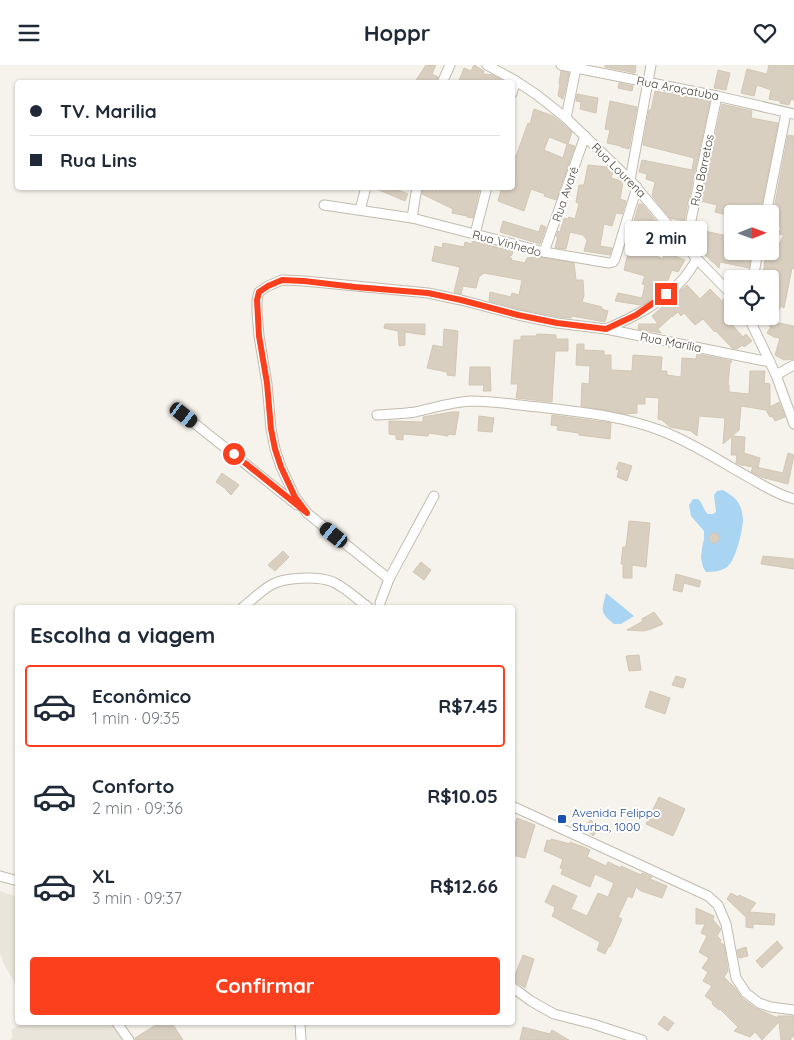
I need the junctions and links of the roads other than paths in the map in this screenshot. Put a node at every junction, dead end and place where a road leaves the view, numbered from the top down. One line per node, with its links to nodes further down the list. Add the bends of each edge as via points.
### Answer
1 (450, 65): 6 (street)
2 (487, 65): 7 (street, Rua Lourena)
3 (561, 65): 5 (street, Rua Araçatuba)
4 (651, 65): 9 (street)
5 (576, 68): 9 (street, Rua Araçatuba); 13 (street)
6 (443, 80)
7 (514, 80)
8 (516, 81): 10 (street); 13 (street, Rua Lourena)
9 (648, 82): 11 (street, Rua Araçatuba); 15 (street)
10 (515, 84)
11 (717, 96): 12 (street, Rua Araçatuba); 24 (street, Rua Barretos)
12 (790, 114): 20 (street)
13 (566, 118): 14 (street, Rua Lourena)
14 (585, 136): 15 (street, Rua Lourena); 25 (street, Rua Avaré)
15 (633, 183): 24 (street, Rua Lourena); 25 (street, Rua Vinhedo, via 613,262)
16 (365, 190): 21 (street)
17 (417, 190): 22 (street)
18 (486, 190): 23 (street)
19 (324, 205): 21 (street, Rua Vinhedo)
20 (768, 205)
21 (360, 210): 22 (street, Rua Vinhedo)
22 (412, 218): 23 (street, Rua Vinhedo)
23 (475, 234): 25 (street, Rua Vinhedo)
24 (686, 244): 26 (street, Rua Lourena)
25 (544, 252)
26 (698, 259): 27 (street, Rua Lourena); 29 (street, via 684,279 658,301)
27 (724, 287)
28 (752, 325): 30 (street)
29 (606, 329): 30 (street, Rua Marília); 38 (street, Rua Marília, via 557,323 428,293 282,280 268,286 259,292 257,300 271,429 281,467 295,497)
30 (770, 362): 32 (street)
31 (794, 365): 32 (street)
32 (776, 375): 35 (street)
33 (184, 415): 38 (street)
34 (377, 415): 37 (street, via 416,412 472,401 602,415 635,422 683,440)
35 (794, 424)
36 (434, 496): 39 (street)
37 (794, 499)
38 (307, 513): 39 (street, Rua Marília)
39 (389, 579): 40 (street)
40 (380, 603)
41 (246, 605): 42 (street, via 272,584 321,579 344,588)
42 (365, 605)
43 (515, 807): 47 (street, via 708,896 718,905 726,923 736,978 746,993 759,1003)
44 (0, 876): 45 (street)
45 (15, 880)
46 (515, 989): 52 (street, via 554,1014)
47 (794, 1010)
48 (118, 1025): 50 (street)
49 (300, 1025): 51 (street)
50 (129, 1040)
51 (301, 1040)
52 (642, 1040)

